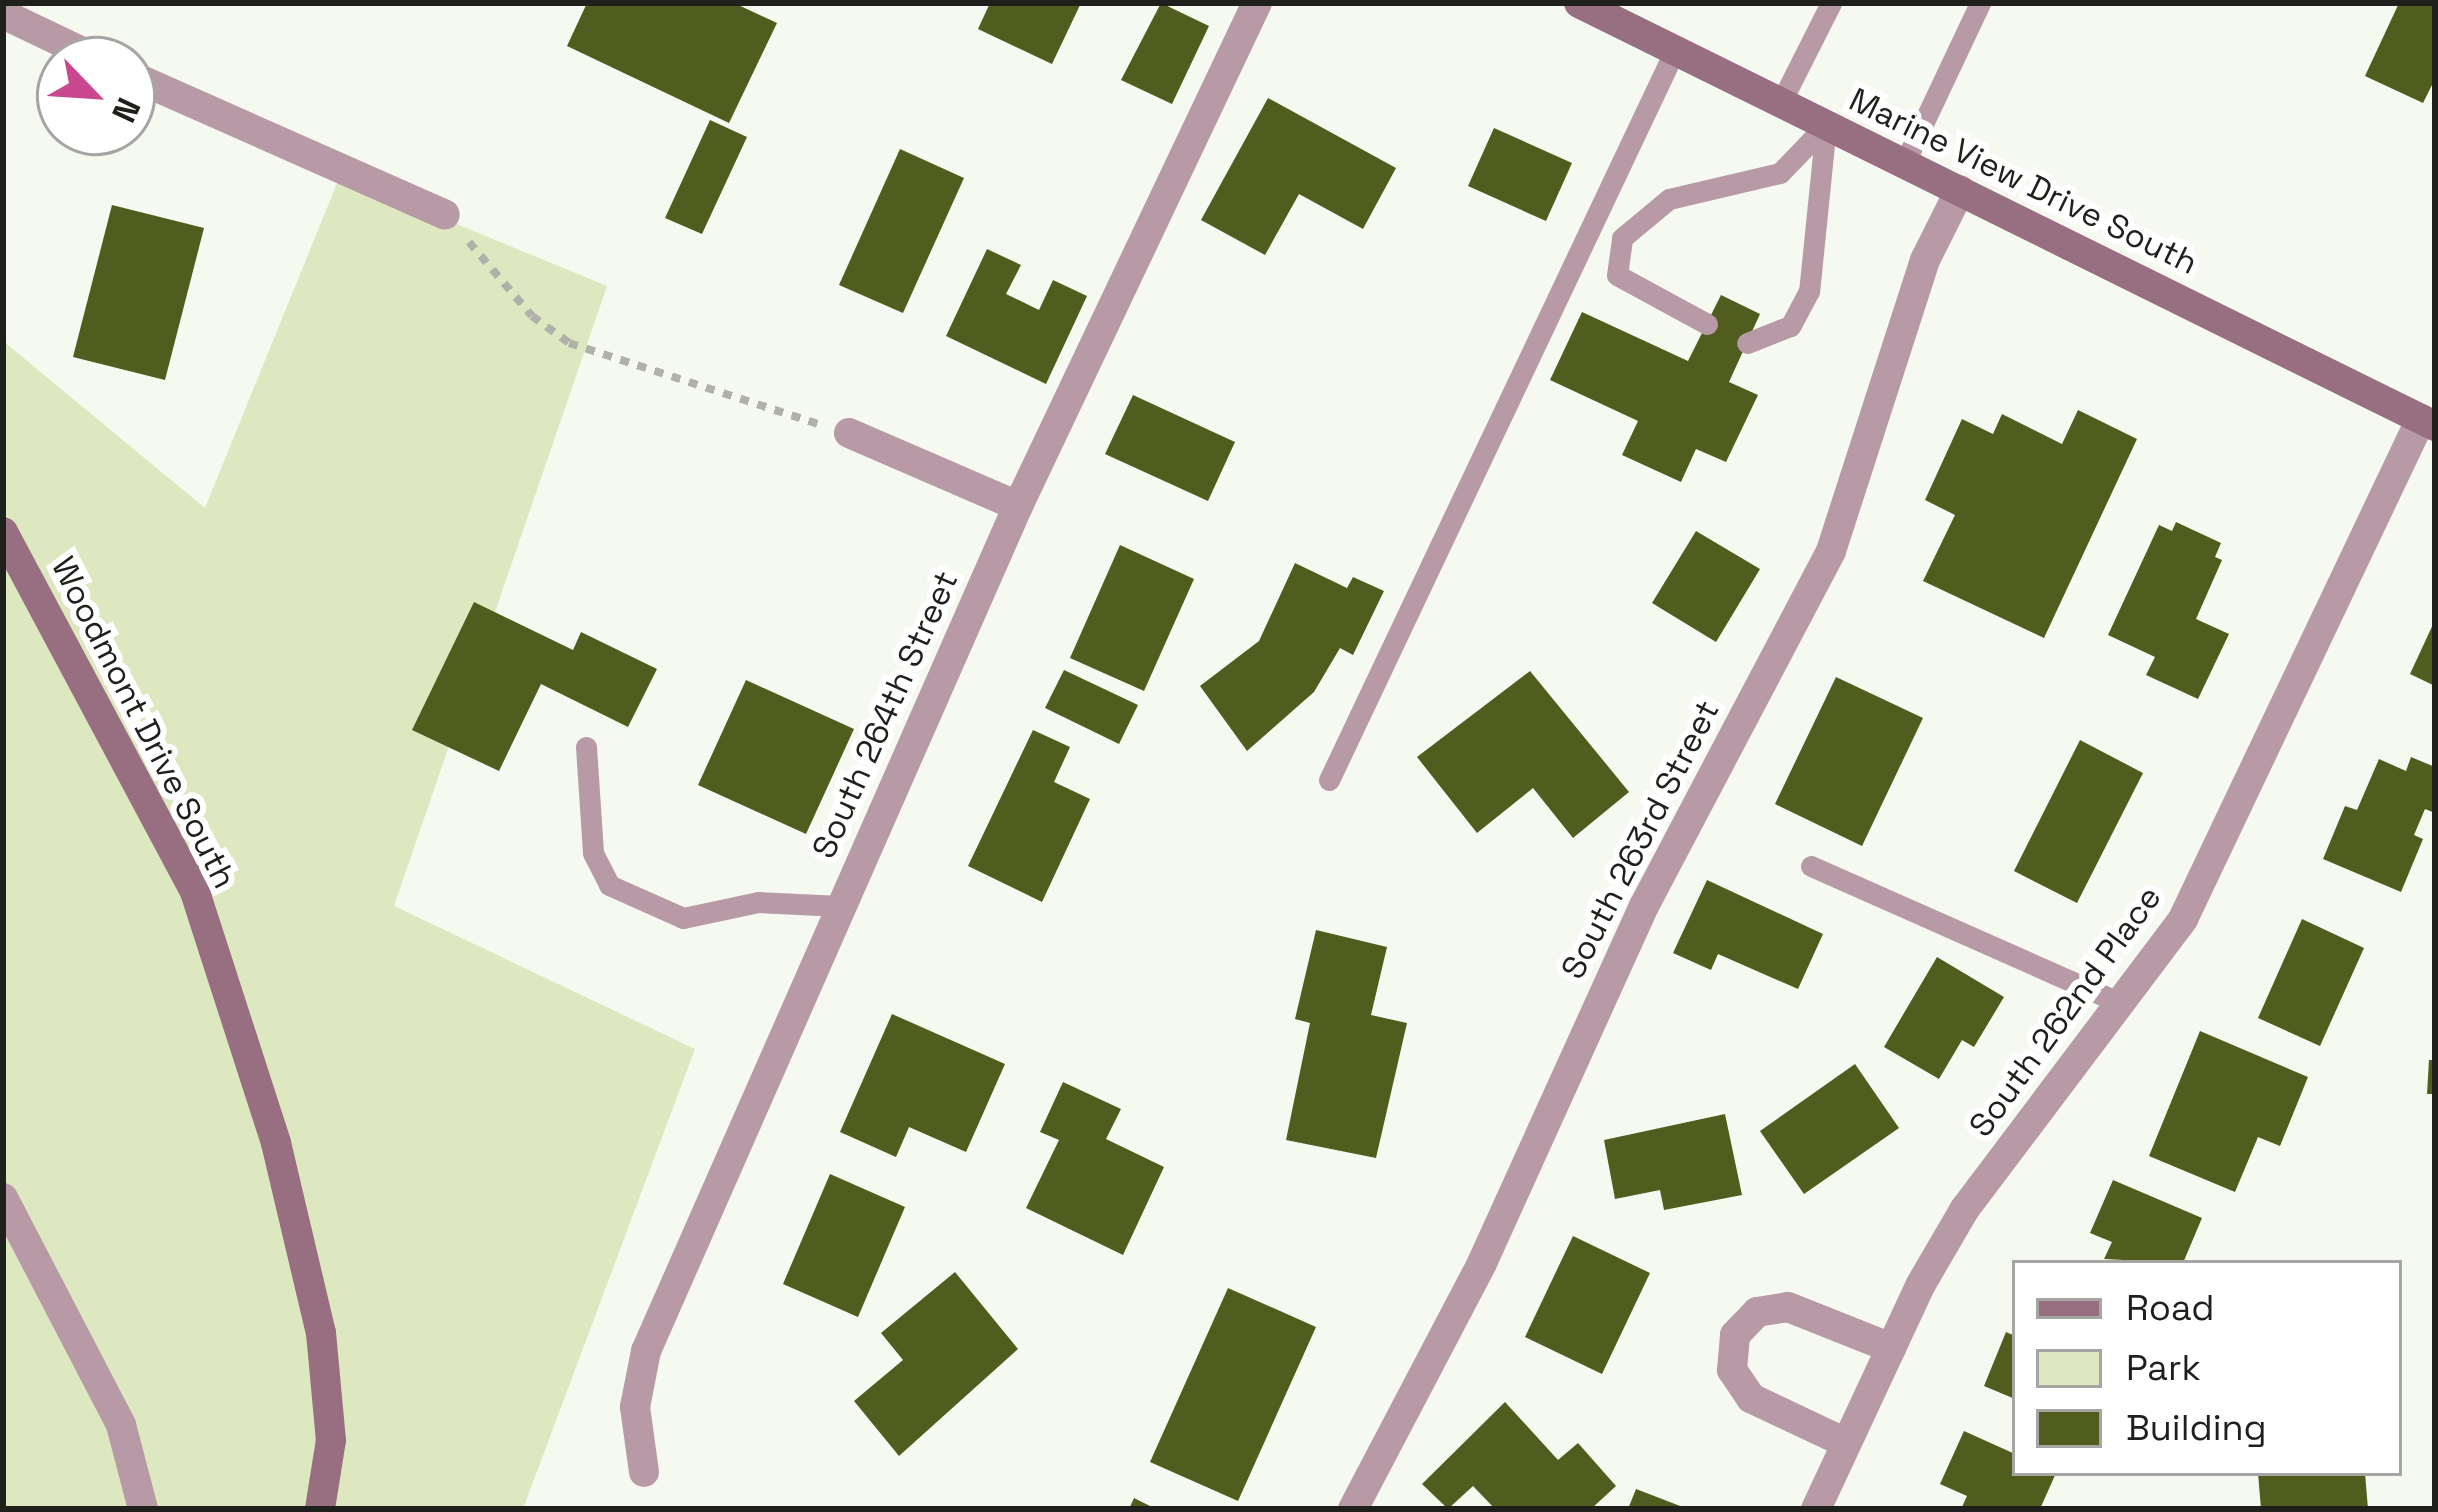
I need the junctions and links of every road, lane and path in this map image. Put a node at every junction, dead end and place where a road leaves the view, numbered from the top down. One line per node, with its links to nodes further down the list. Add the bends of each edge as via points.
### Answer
1 (1257, 3): 18 (street, South 264th Street)
2 (1831, 3): 9 (lane)
3 (1980, 3): 11 (lane)
4 (1588, 5): 7 (main road, Marine View Drive South)
5 (3, 14): 6 (street)
6 (49, 36)
7 (1676, 50): 9 (main road, Marine View Drive South); 21 (lane)
8 (156, 88): 13 (street, via 315,164)
9 (1781, 102): 10 (main road, Marine View Drive South)
10 (1826, 125): 11 (main road, Marine View Drive South); 14 (lane, via 1780,173 1669,199 1622,238 1617,274); 15 (lane, via 1809,291 1790,326)
11 (1904, 164): 12 (main road, Marine View Drive South)
12 (1960, 190): 16 (main road, Marine View Drive South); 31 (street, South 263rd Street, via 1925,260 1831,550 1644,906 1482,1262)
13 (446, 214): 17 (path, via 532,316 569,343)
14 (1707, 324)
15 (1747, 343)
16 (2428, 423): 24 (street, South 262nd Place, via 2223,844 2183,920)
17 (849, 433): 18 (street)
18 (1018, 506): 23 (street, South 264th Street)
19 (3, 532): 30 (main road, Woodmont Drive South, via 195,892 276,1143 321,1333 331,1440)
20 (586, 747): 23 (lane, via 593,853 609,885 683,918 758,902)
21 (1329, 780)
22 (1811, 866): 24 (lane)
23 (840, 906): 28 (street, South 264th Street, via 646,1351 635,1407)
24 (2123, 1004): 26 (street, South 262nd Place, via 1964,1210)
25 (3, 1198): 29 (street, via 121,1425)
26 (1891, 1348): 27 (street, South 262nd Place); 27 (street, via 1788,1306 1757,1312 1735,1335 1732,1370 1751,1398)
27 (1846, 1443): 32 (street, South 262nd Place)
28 (644, 1472)
29 (143, 1509)
30 (320, 1509)
31 (1353, 1509)
32 (1816, 1509)

